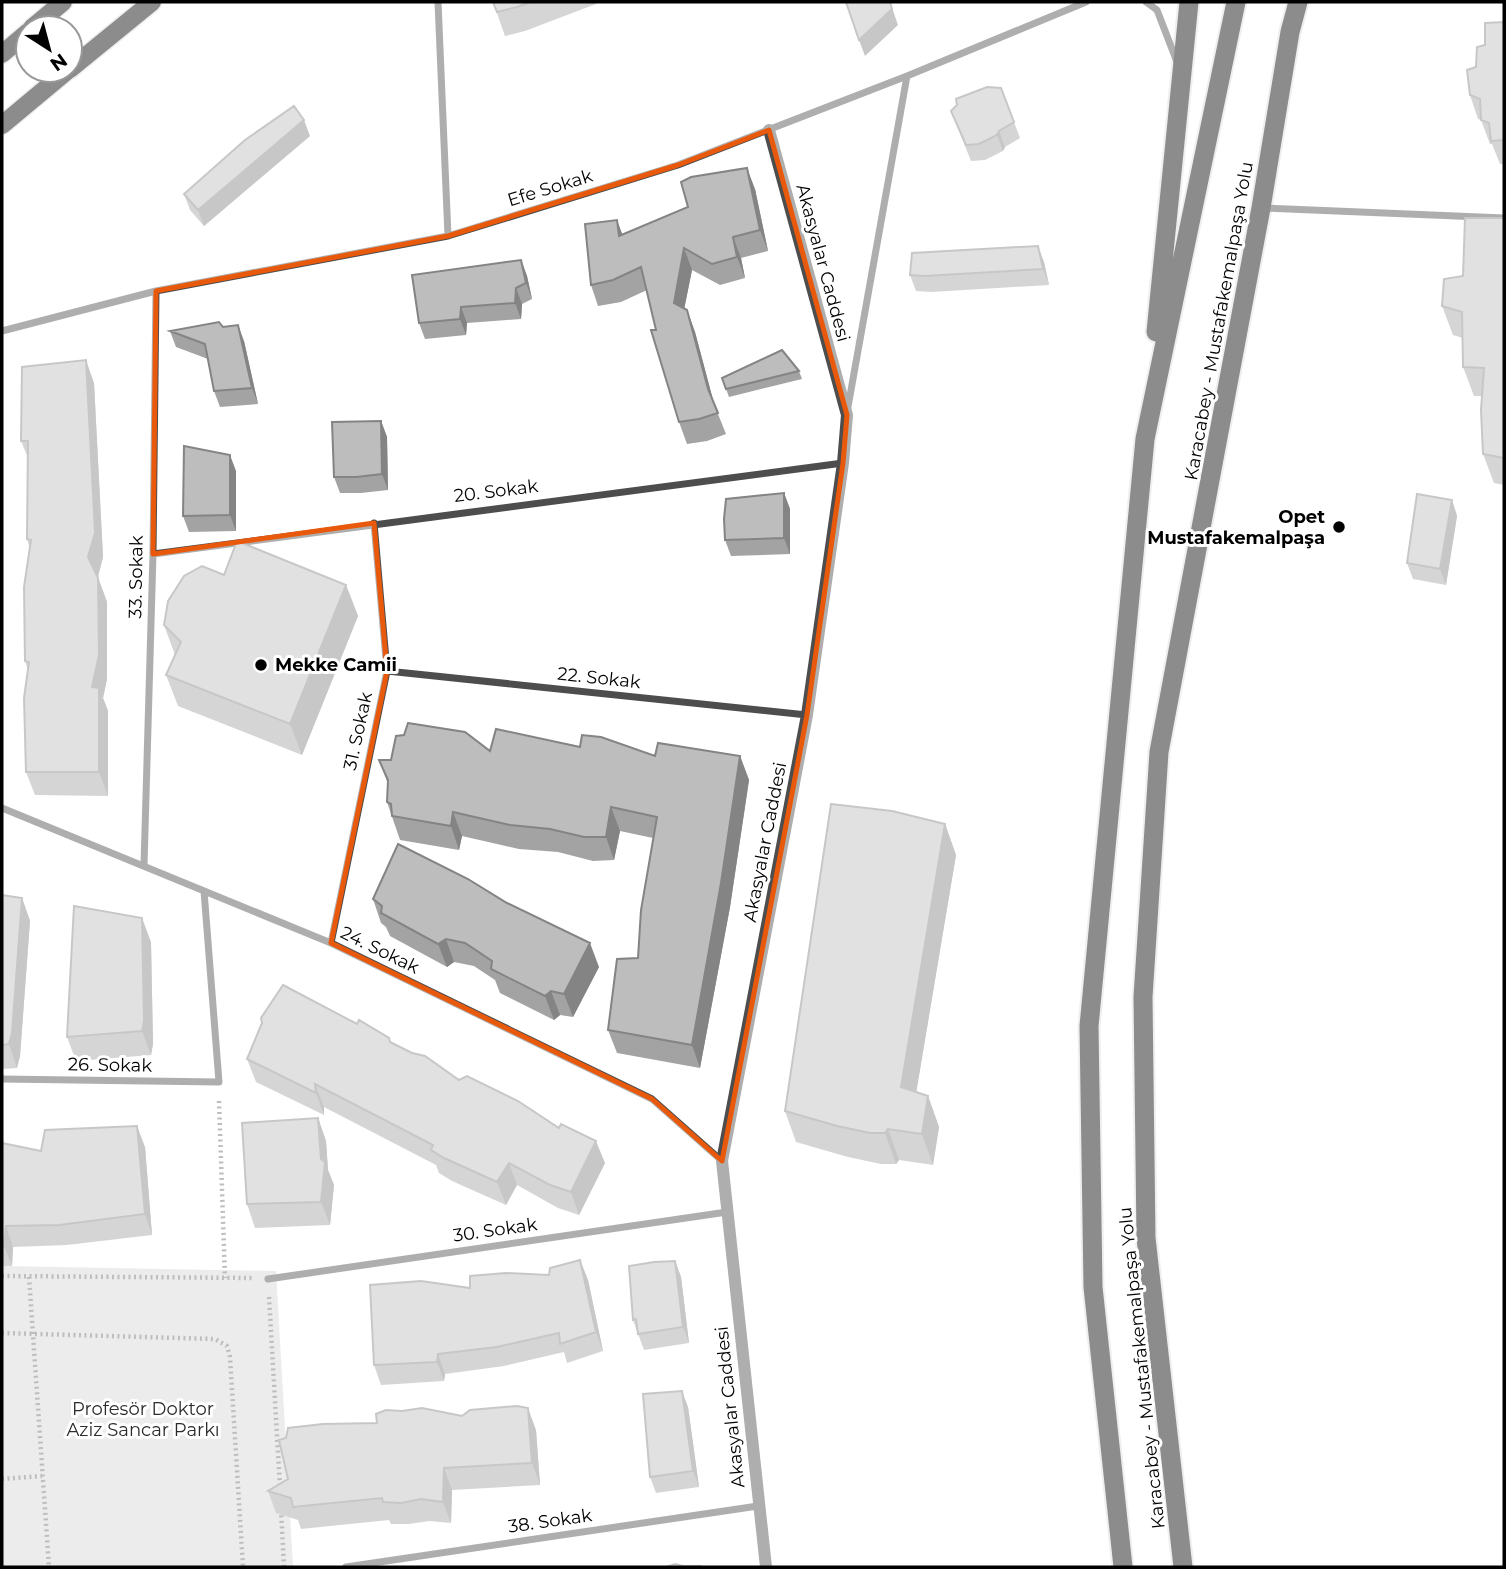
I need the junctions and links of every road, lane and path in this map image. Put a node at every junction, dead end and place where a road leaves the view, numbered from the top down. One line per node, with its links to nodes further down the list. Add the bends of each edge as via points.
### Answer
1 (63, 2): 9 (main road)
2 (152, 2): 10 (main road)
3 (438, 2): 18 (street)
4 (1086, 2): 12 (street, Efe Sokak)
5 (1146, 2): 11 (street, via 1157,10)
6 (1189, 2): 11 (highway)
7 (1236, 2): 22 (highway, Karacabey - Mustafakemalpaşa Yolu)
8 (1298, 2): 16 (highway, Karacabey - Mustafakemalpaşa Yolu)
9 (49, 14)
10 (84, 57)
11 (1182, 74): 22 (highway)
12 (907, 76): 15 (street, Efe Sokak); 21 (street)
13 (51, 84): 14 (main road)
14 (2, 125)
15 (769, 130): 18 (street, Efe Sokak, via 678,165); 21 (street, Akasyalar Caddesi)
16 (1261, 208): 17 (street); 51 (highway, Karacabey - Mustafakemalpaşa Yolu, via 1159,752 1143,997 1146,1238)
17 (1504, 218)
18 (448, 236): 19 (street, Efe Sokak)
19 (156, 290): 20 (street, Efe Sokak); 25 (street, 33. Sokak)
20 (2, 331)
21 (846, 415): 23 (street, Akasyalar Caddesi)
22 (1145, 439): 50 (highway, Karacabey - Mustafakemalpaşa Yolu, via 1089,1026 1093,1287)
23 (843, 463): 24 (street, 20. Sokak); 27 (street, Akasyalar Caddesi)
24 (374, 523): 25 (street, 20. Sokak); 26 (street, 31. Sokak)
25 (153, 554): 29 (street, 33. Sokak)
26 (387, 671): 27 (street, 22. Sokak); 31 (street, 31. Sokak)
27 (807, 715): 34 (street, Akasyalar Caddesi)
28 (2, 808): 29 (street, 24. Sokak)
29 (144, 865): 30 (street, 24. Sokak)
30 (204, 891): 31 (street, 24. Sokak); 33 (street)
31 (331, 943): 34 (street, 24. Sokak, via 652,1099)
32 (2, 1079): 33 (street, 26. Sokak)
33 (219, 1082): 38 (path)
34 (722, 1161): 35 (street, Akasyalar Caddesi)
35 (727, 1212): 39 (street, 30. Sokak); 44 (street, Akasyalar Caddesi)
36 (2, 1276): 37 (path)
37 (29, 1277): 38 (path); 41 (path)
38 (225, 1278): 39 (path)
39 (268, 1279): 47 (path)
40 (2, 1333): 41 (path)
41 (33, 1334): 42 (path); 46 (path, via 215,1339 227,1346)
42 (42, 1476): 43 (path); 45 (path)
43 (2, 1479)
44 (758, 1506): 48 (street, 38. Sokak); 49 (street, Akasyalar Caddesi)
45 (48, 1567)
46 (243, 1567)
47 (284, 1567)
48 (346, 1567)
49 (766, 1567)
50 (1124, 1567)
51 (1183, 1567)

